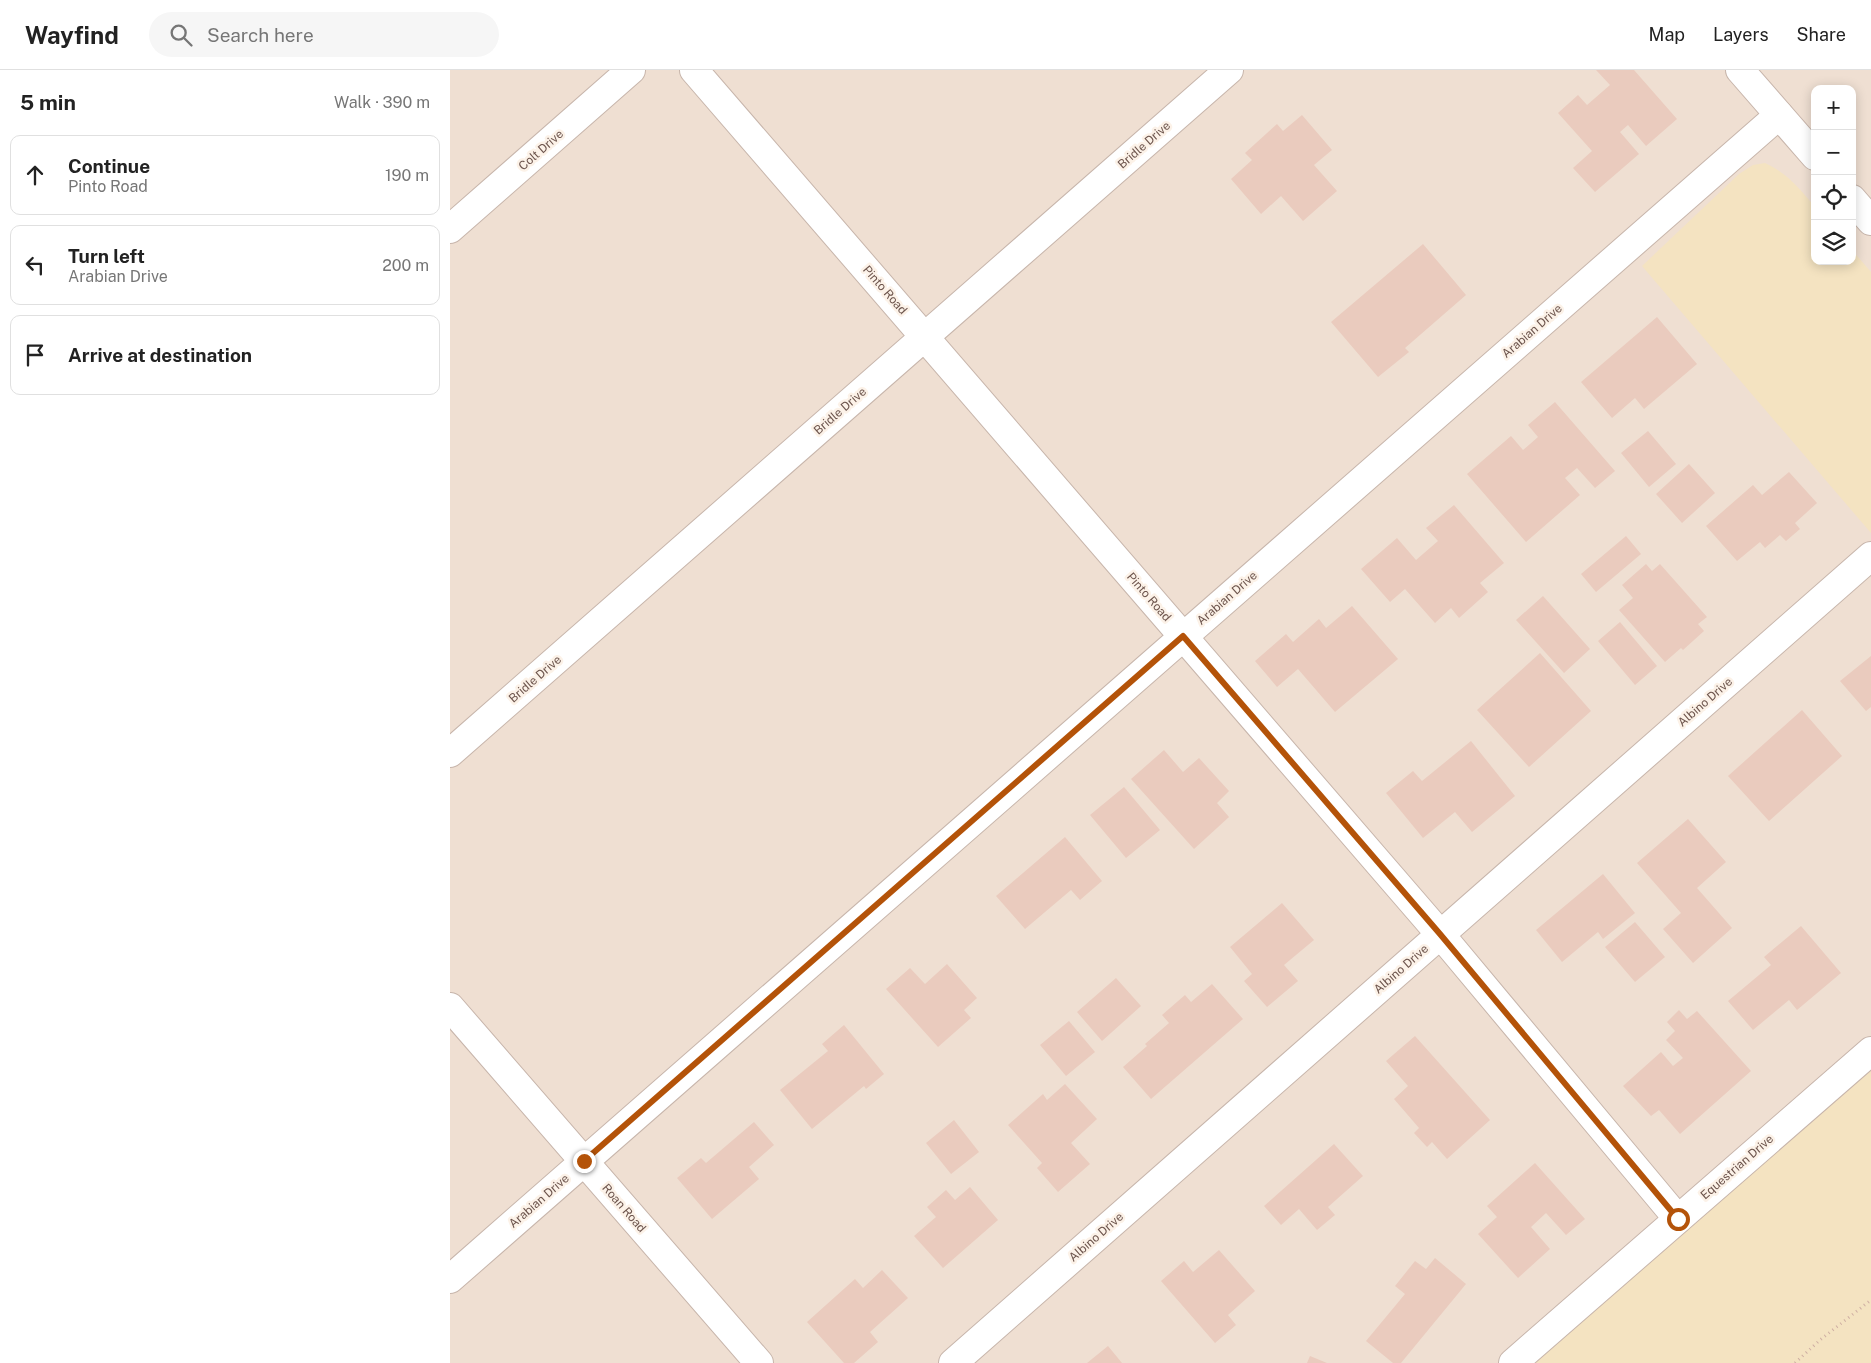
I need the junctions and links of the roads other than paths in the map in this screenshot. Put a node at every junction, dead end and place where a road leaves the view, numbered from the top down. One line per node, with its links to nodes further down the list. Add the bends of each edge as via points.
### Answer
1 (631, 70): 9 (street, Colt Drive)
2 (694, 70): 10 (street, Pinto Road)
3 (1229, 70): 10 (street, Bridle Drive)
4 (1740, 70): 5 (street)
5 (1779, 115): 6 (street); 12 (street, Arabian Drive)
6 (1811, 151)
7 (1856, 204): 8 (street)
8 (1871, 221)
9 (450, 229)
10 (925, 337): 12 (street, Pinto Road); 13 (street, Bridle Drive)
11 (1871, 556): 14 (street, Albino Drive)
12 (1183, 636): 14 (street, Pinto Road); 17 (street, Arabian Drive)
13 (450, 753)
14 (1440, 934): 18 (street, Pinto Road); 21 (street, Albino Drive)
15 (450, 1007): 17 (street, Roan Road)
16 (1871, 1051): 18 (street, Equestrian Drive)
17 (584, 1161): 19 (street, Arabian Drive); 20 (street, Roan Road)
18 (1678, 1219): 22 (street, Equestrian Drive)
19 (450, 1279)
20 (758, 1363)
21 (952, 1363)
22 (1512, 1363)

